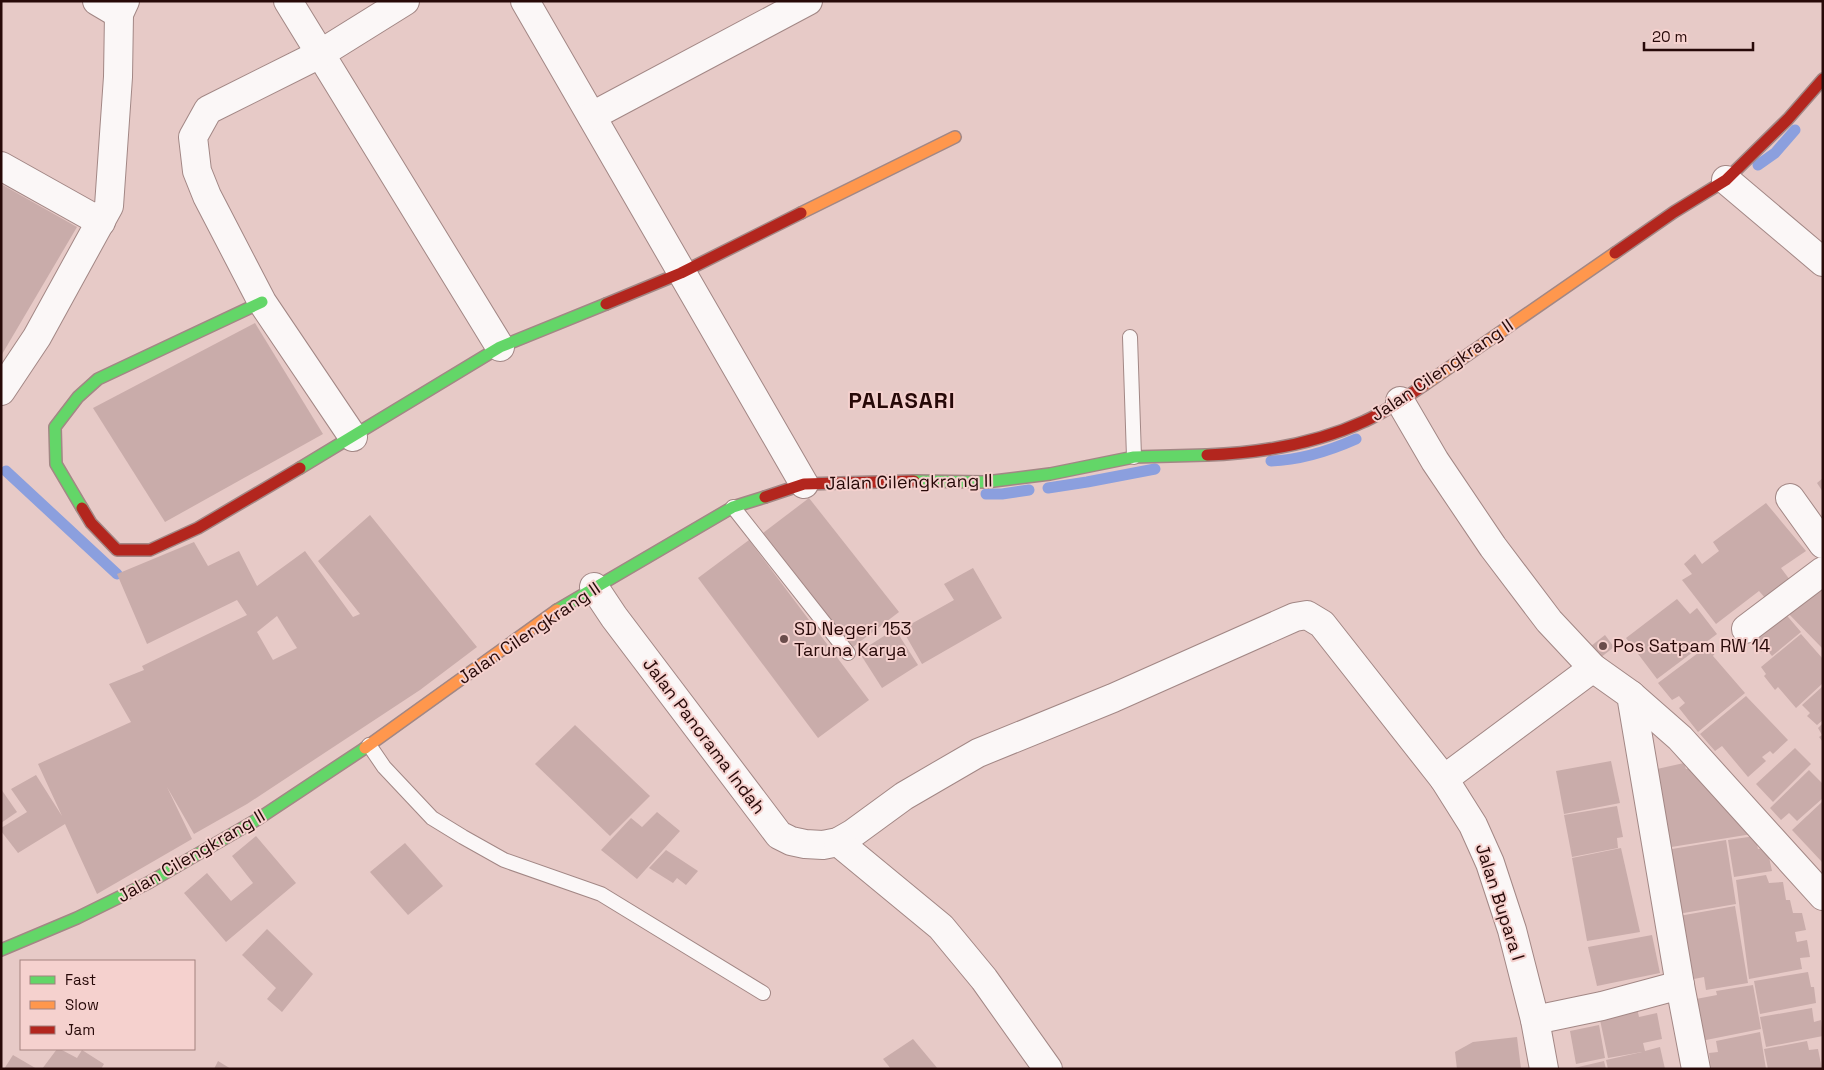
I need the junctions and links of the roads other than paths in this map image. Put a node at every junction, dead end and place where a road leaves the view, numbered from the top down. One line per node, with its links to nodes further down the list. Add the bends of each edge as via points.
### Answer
1 (288, 1): 6 (street)
2 (405, 1): 6 (street)
3 (525, 1): 8 (street)
4 (808, 1): 8 (street)
5 (114, 5): 12 (street, via 111,194)
6 (320, 54): 15 (street, via 208,110 193,137 197,171 207,196); 17 (street)
7 (1823, 80): 11 (street, Jalan Cilengkrang II)
8 (592, 116): 14 (street)
9 (955, 137): 14 (street)
10 (1, 166): 12 (street)
11 (1726, 180): 13 (street); 19 (street, Jalan Cilengkrang II, via 1674,212)
12 (101, 222): 18 (street, via 37,337)
13 (1823, 262)
14 (681, 273): 17 (street); 22 (street)
15 (262, 302): 20 (street); 20 (street, via 98,379 78,397 55,427 56,464 91,523 117,550 150,550 198,528)
16 (1130, 337): 21 (lane)
17 (500, 347): 20 (street)
18 (1, 391)
19 (1400, 401): 21 (street, Jalan Cilengkrang II, via 1366,421 1304,443 1226,454); 30 (street, via 1435,461 1493,547 1549,621)
20 (354, 437)
21 (1134, 457): 22 (street, Jalan Cilengkrang II, via 1050,474 986,482)
22 (804, 484): 24 (street, Jalan Cilengkrang II)
23 (1790, 498): 25 (street)
24 (733, 507): 27 (street, Jalan Cilengkrang II); 29 (lane)
25 (1823, 544)
26 (1823, 571): 28 (street)
27 (594, 587): 32 (street, Jalan Cilengkrang II, via 546,617); 34 (street, Jalan Panorama Indah, via 779,835 805,844)
28 (1746, 629)
29 (848, 653)
30 (1593, 668): 31 (street); 33 (street)
31 (1631, 695): 35 (street, via 1680,738); 37 (street)
32 (369, 745): 36 (street, Jalan Cilengkrang II, via 258,819 148,883); 38 (lane, via 384,767 432,818 463,838 504,860 601,894)
33 (1444, 779): 34 (street, Jalan Bupara I, via 1322,624 1307,615 1295,617 1113,698 978,753 904,796); 39 (street, Jalan Bupara I, via 1473,825 1490,863 1512,930)
34 (838, 842): 40 (street, via 941,927 984,979)
35 (1823, 896)
36 (1, 950)
37 (1680, 985): 39 (street); 42 (street)
38 (764, 993)
39 (1535, 1020): 41 (street, Jalan Bupara I)
40 (1048, 1069)
41 (1544, 1069)
42 (1696, 1069)

